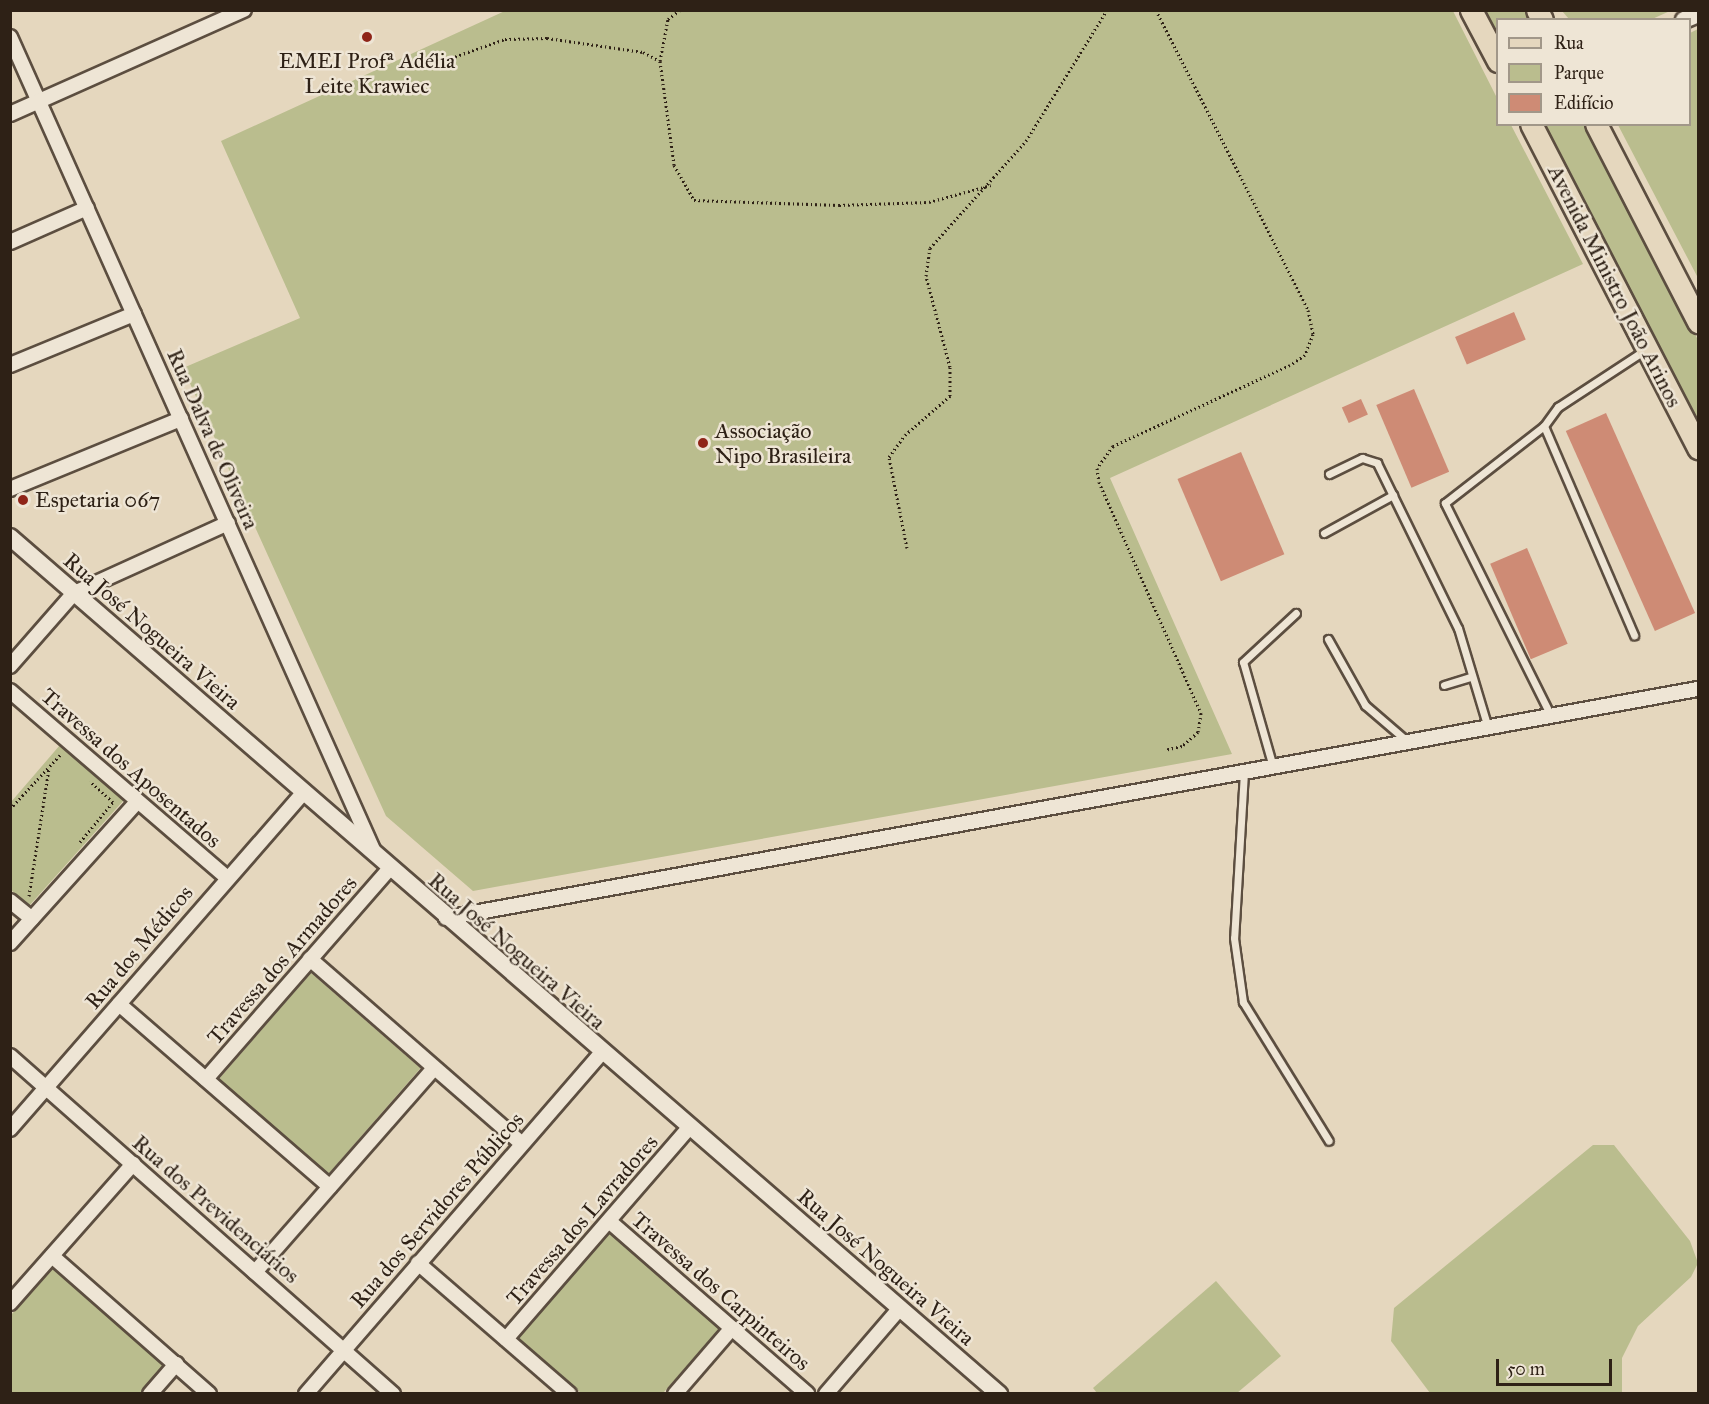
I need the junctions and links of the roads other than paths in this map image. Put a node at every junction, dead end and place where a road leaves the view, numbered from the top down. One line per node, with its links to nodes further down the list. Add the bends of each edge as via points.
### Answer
1 (244, 10): 5 (street)
2 (1477, 12): 4 (main road)
3 (10, 37): 5 (street, Rua Dalva de Oliveira)
4 (1496, 59)
5 (40, 103): 6 (street); 9 (street, Rua Dalva de Oliveira)
6 (10, 114)
7 (1532, 126): 13 (main road, Avenida Ministro João Arinos)
8 (1597, 126): 12 (main road)
9 (87, 208): 10 (street); 11 (street, Rua Dalva de Oliveira)
10 (10, 242)
11 (134, 314): 14 (street); 15 (street, Rua Dalva de Oliveira)
12 (1698, 322)
13 (1647, 349): 16 (lane, via 1558,407); 17 (main road, Avenida Ministro João Arinos)
14 (10, 365)
15 (181, 419): 19 (street); 21 (street, Rua Dalva de Oliveira)
16 (1544, 426): 26 (lane); 33 (lane, via 1444,503)
17 (1698, 448)
18 (1329, 474): 20 (lane, via 1369,459 1377,463)
19 (10, 489)
20 (1393, 495): 22 (lane); 29 (lane, via 1458,628)
21 (228, 523): 24 (street); 40 (street, Rua Dalva de Oliveira)
22 (1324, 533)
23 (10, 537): 24 (street, Rua José Nogueira Vieira)
24 (74, 593): 28 (street); 38 (street, Rua José Nogueira Vieira)
25 (1296, 613): 36 (lane, via 1243,662)
26 (1634, 635)
27 (1328, 639): 35 (lane, via 1365,705)
28 (10, 666)
29 (1470, 676): 30 (lane); 34 (lane)
30 (1444, 685)
31 (1698, 689): 33 (street)
32 (10, 691): 39 (street, Travessa dos Aposentados)
33 (1551, 716): 34 (street)
34 (1488, 728): 35 (street)
35 (1409, 742): 36 (street)
36 (1273, 767): 37 (street)
37 (1244, 772): 43 (street); 55 (lane, via 1234,938 1243,1002)
38 (303, 793): 40 (street, Rua José Nogueira Vieira); 41 (street, Rua dos Médicos)
39 (137, 802): 41 (street, Travessa dos Aposentados); 44 (street)
40 (383, 863): 43 (street, Rua José Nogueira Vieira); 46 (street, Travessa dos Armadores)
41 (225, 876): 47 (street, Rua dos Médicos)
42 (16, 897): 44 (street)
43 (446, 918): 48 (street, Rua José Nogueira Vieira)
44 (32, 919): 45 (street)
45 (10, 943)
46 (310, 960): 50 (street); 51 (street, Travessa dos Armadores)
47 (119, 1004): 51 (street); 52 (street, Rua dos Médicos)
48 (601, 1053): 53 (street, Rua José Nogueira Vieira); 56 (street, Rua dos Servidores Públicos)
49 (10, 1056): 52 (street, Rua dos Previdenciários)
50 (434, 1068): 56 (street); 58 (street)
51 (206, 1079): 58 (street)
52 (46, 1088): 54 (street, Rua dos Médicos); 57 (street, Rua dos Previdenciários)
53 (689, 1128): 59 (street, Travessa dos Lavradores); 64 (street, Rua José Nogueira Vieira)
54 (10, 1129)
55 (1329, 1141)
56 (522, 1144): 61 (street, Rua dos Servidores Públicos)
57 (133, 1164): 60 (street); 62 (street, Rua dos Previdenciários)
58 (330, 1187): 62 (street)
59 (609, 1221): 65 (street, Travessa dos Carpinteiros); 66 (street, Travessa dos Lavradores)
60 (52, 1256): 63 (street); 68 (street)
61 (418, 1263): 66 (street); 67 (street, Rua dos Servidores Públicos)
62 (255, 1272): 67 (street, Rua dos Previdenciários)
63 (10, 1303)
64 (899, 1309): 76 (street); 77 (street, Rua José Nogueira Vieira)
65 (732, 1328): 74 (street); 75 (street, Travessa dos Carpinteiros)
66 (506, 1339): 73 (street)
67 (343, 1350): 71 (street, Rua dos Servidores Públicos); 72 (street, Rua dos Previdenciários)
68 (176, 1364): 69 (street); 70 (street)
69 (150, 1394)
70 (209, 1394)
71 (306, 1394)
72 (393, 1394)
73 (569, 1394)
74 (675, 1394)
75 (807, 1394)
76 (825, 1394)
77 (999, 1394)

